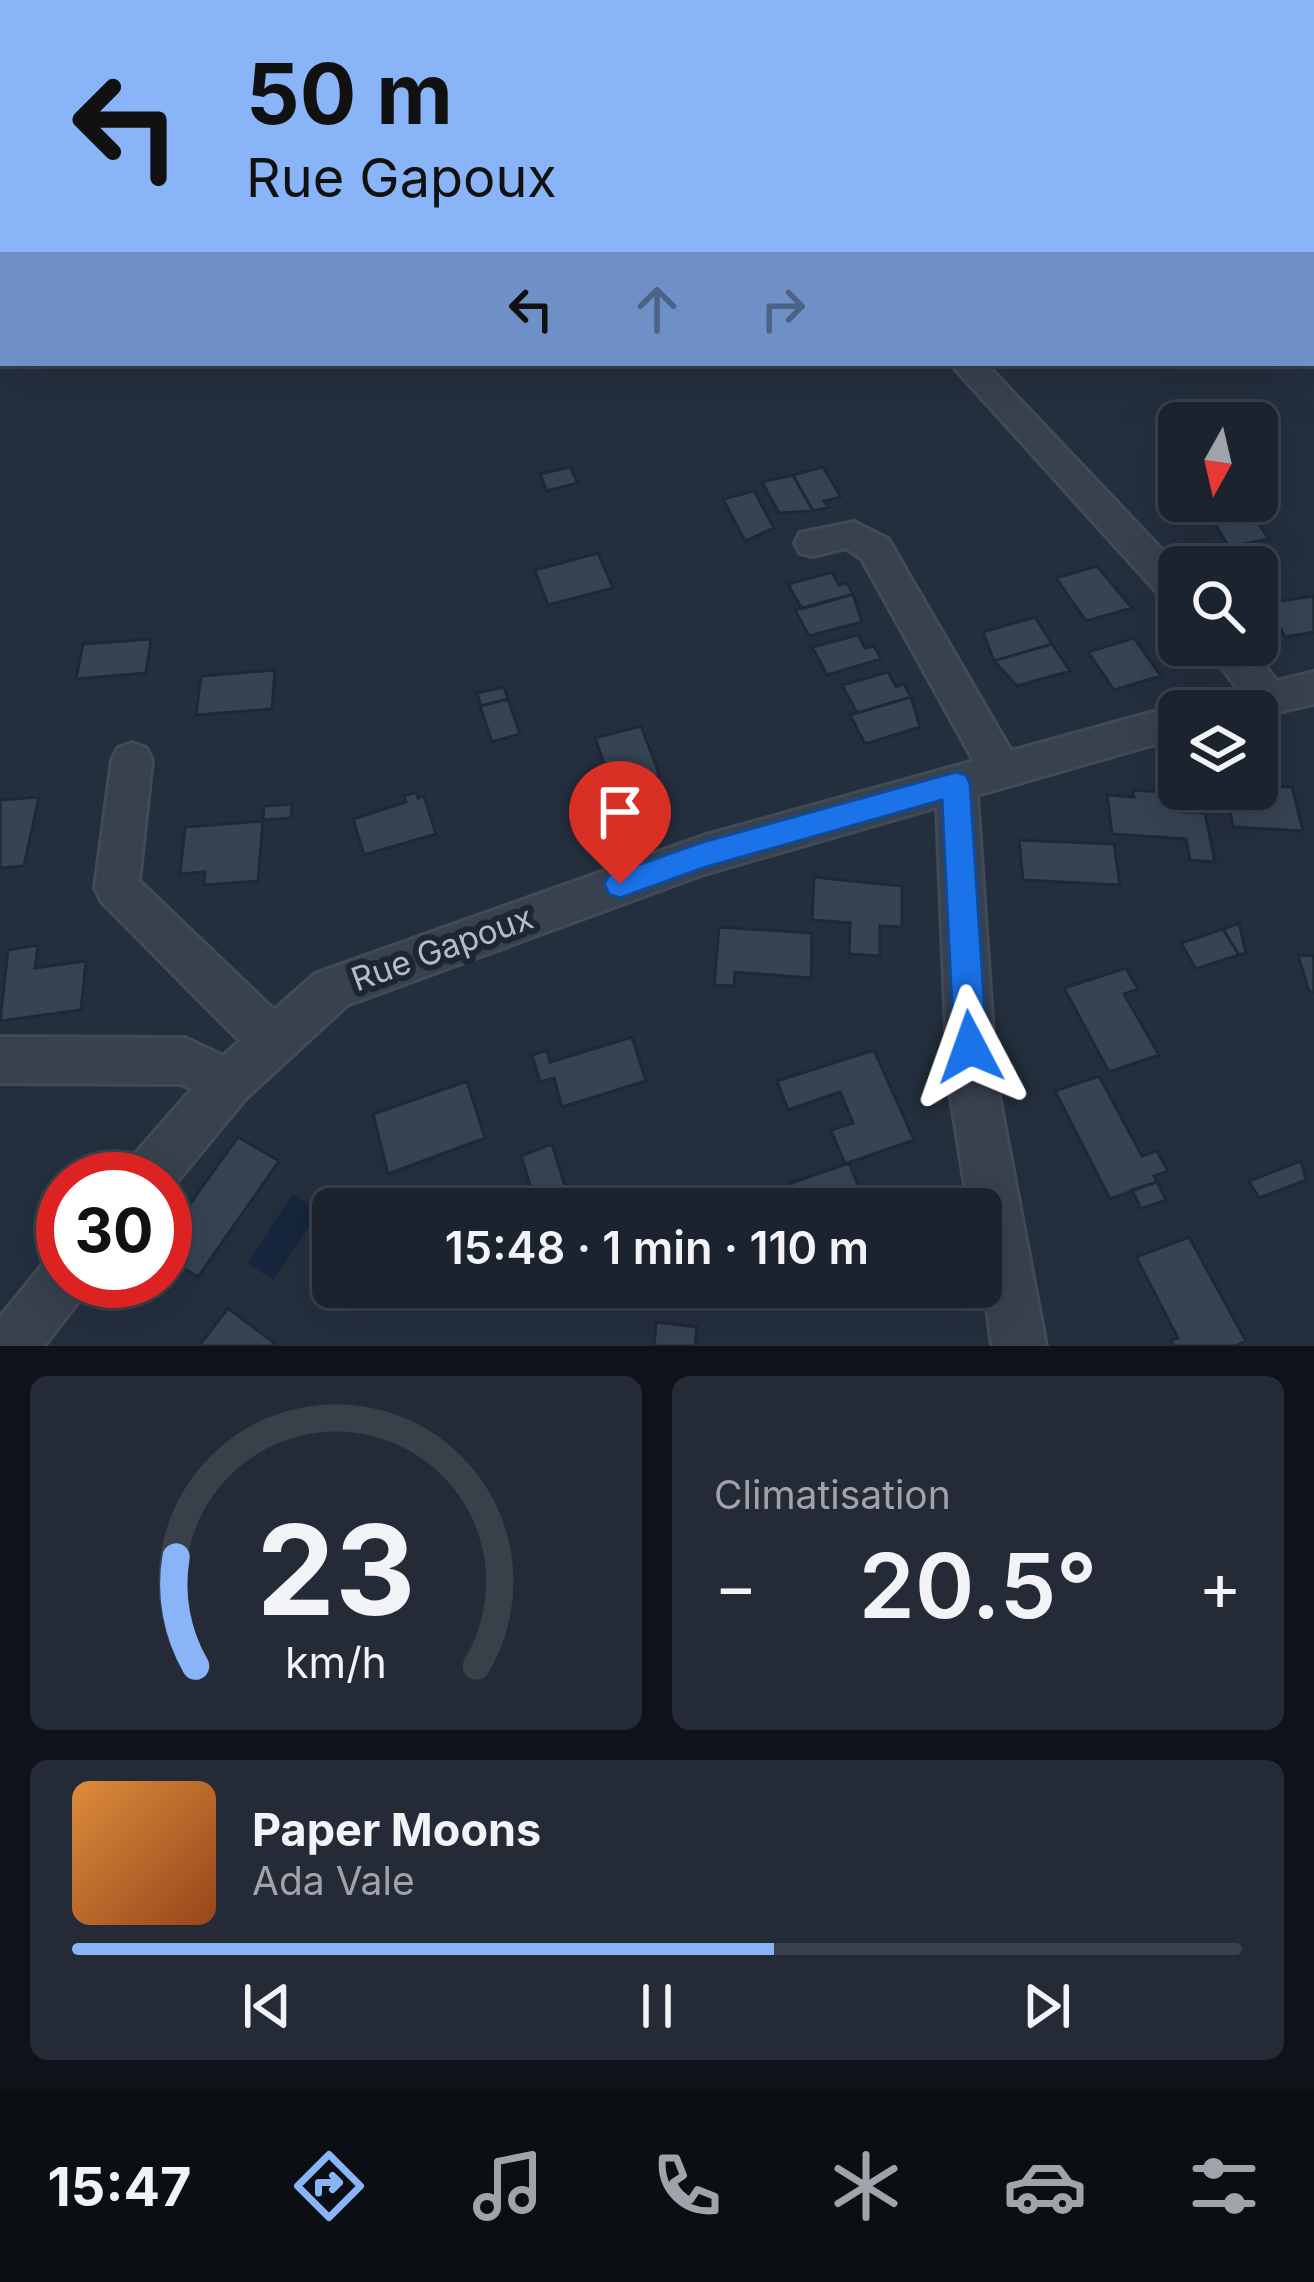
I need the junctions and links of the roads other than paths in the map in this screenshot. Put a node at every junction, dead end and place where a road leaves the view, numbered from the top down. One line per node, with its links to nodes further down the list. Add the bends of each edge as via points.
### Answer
1 (969, 366): 3 (street)
2 (813, 543): 10 (street, via 849,532 866,538)
3 (1158, 569)
4 (1241, 666): 6 (street)
5 (1314, 688): 7 (street)
6 (1261, 690)
7 (1278, 694)
8 (1158, 727): 10 (street, Rue Gapoux)
9 (132, 760): 12 (street, via 117,888)
10 (1001, 771): 11 (street, Rue Gapoux)
11 (956, 784): 12 (street, Rue Gapoux, via 703,855 473,935 331,989); 18 (street, via 978,1124 1016,1294)
12 (274, 1041): 14 (street, Rue Gapoux)
13 (0, 1060): 14 (street, via 185,1061)
14 (228, 1083): 15 (street, Rue Gapoux)
15 (170, 1152)
16 (41, 1308): 17 (street)
17 (10, 1346)
18 (1019, 1346)

